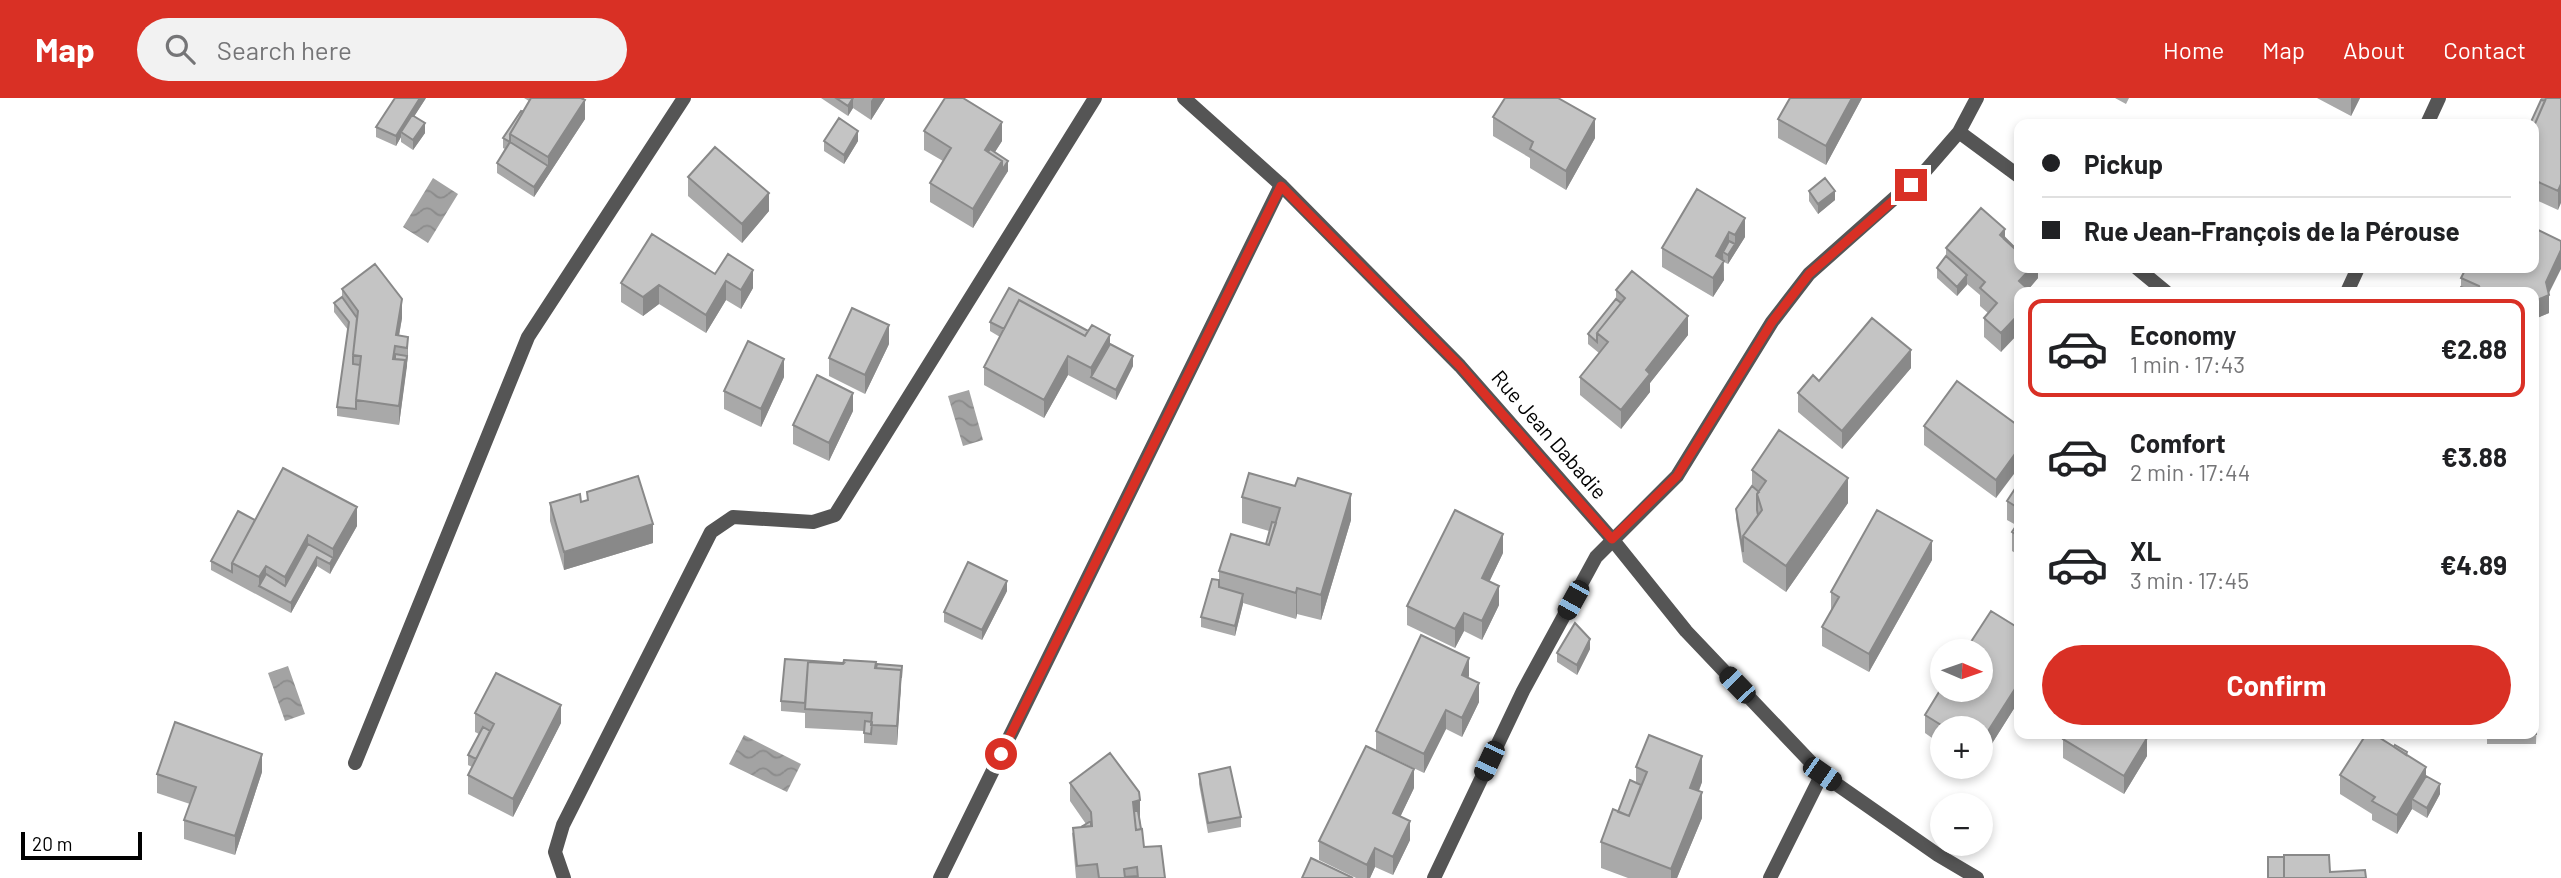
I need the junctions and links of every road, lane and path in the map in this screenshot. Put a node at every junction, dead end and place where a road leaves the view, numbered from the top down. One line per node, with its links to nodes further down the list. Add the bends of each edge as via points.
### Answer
1 (684, 98): 13 (street, via 528,337)
2 (1095, 98): 15 (street, via 835,515 813,522 733,516 711,532 563,825 555,852)
3 (1184, 98): 9 (street, Rue Jean Dabadie)
4 (1977, 98): 7 (street)
5 (2439, 98): 6 (street)
6 (2429, 119)
7 (1959, 132): 8 (street); 12 (street, via 1926,170 1809,274 1772,322 1677,476)
8 (2014, 173)
9 (1281, 186): 12 (street, Rue Jean Dabadie, via 1460,366); 16 (street)
10 (2143, 273): 11 (street)
11 (2160, 287)
12 (1612, 539): 14 (street, Rue Jean Dabadie, via 1686,631); 17 (street, via 1596,557 1523,691)
13 (355, 763)
14 (1822, 774): 18 (street); 19 (street, Rue Jean Dabadie)
15 (564, 878)
16 (940, 878)
17 (1434, 878)
18 (1770, 878)
19 (1977, 878)

